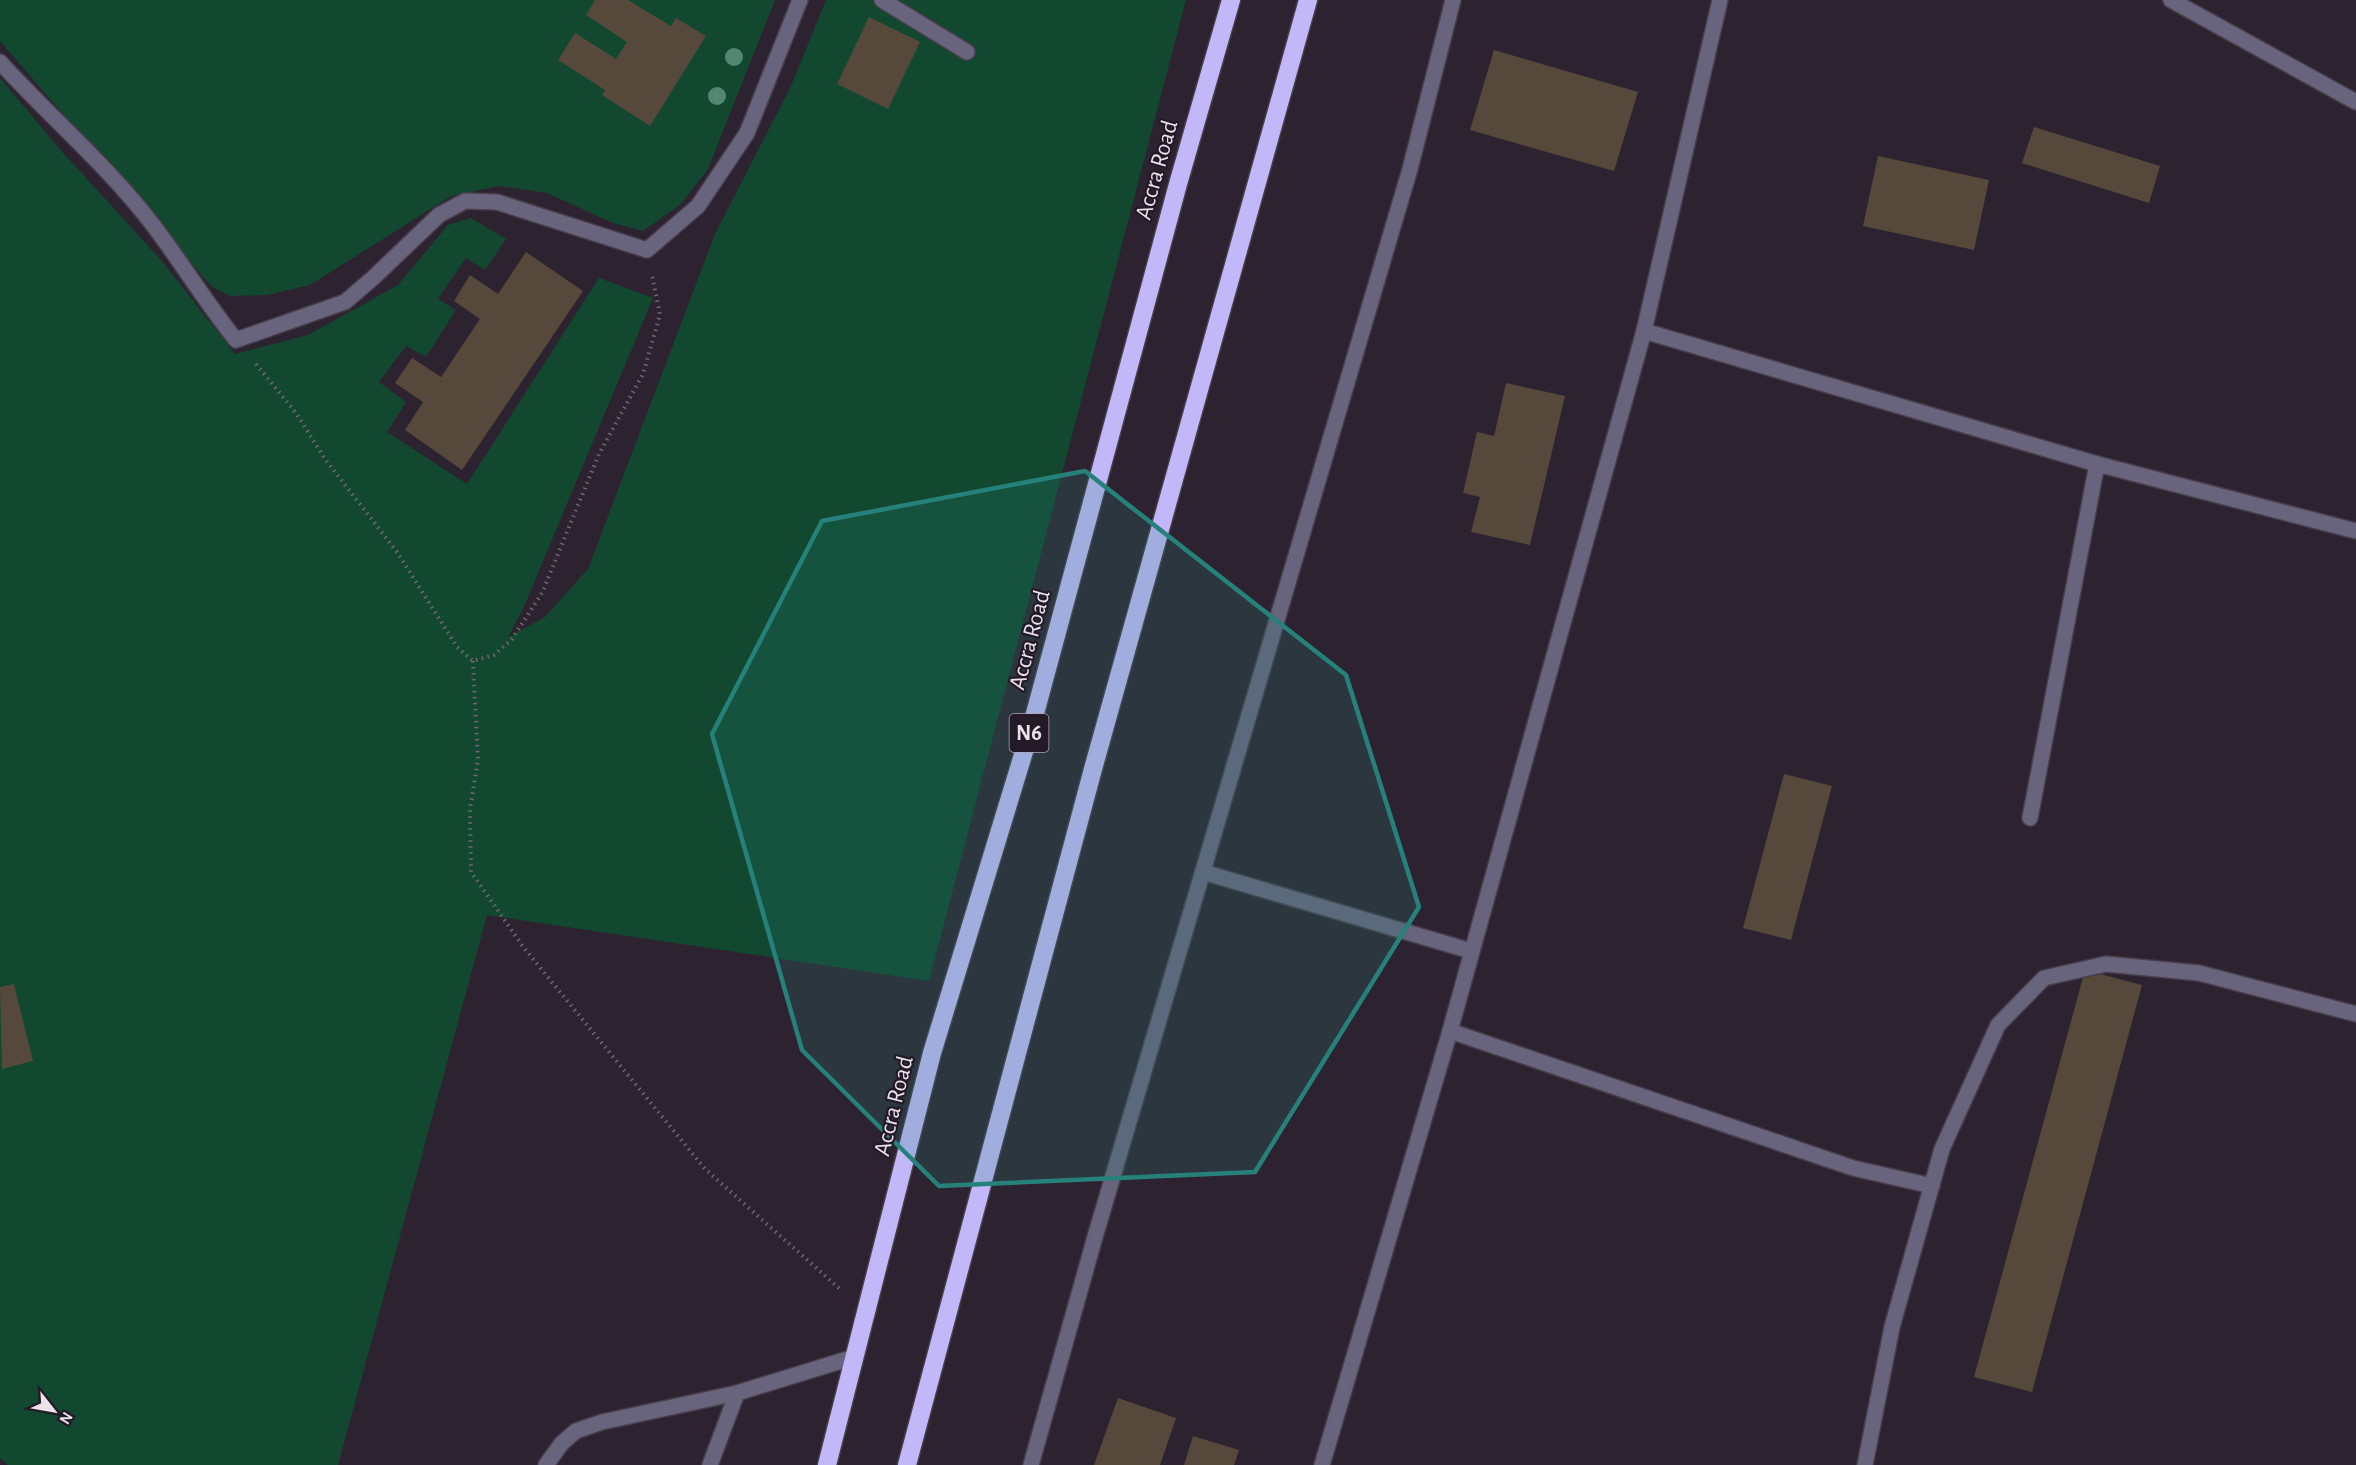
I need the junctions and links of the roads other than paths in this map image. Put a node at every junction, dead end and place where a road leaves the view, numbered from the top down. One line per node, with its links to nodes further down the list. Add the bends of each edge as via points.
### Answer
1 (800, 0): 9 (street, via 747,133 698,206 647,250 498,202 465,201 439,215 345,302 236,340 152,224)
2 (882, 0): 8 (street)
3 (1231, 0): 20 (highway, Accra Road / N6, via 1029,732 932,1053)
4 (1308, 0): 25 (highway, via 1093,769)
5 (1453, 0): 15 (street, via 1410,169)
6 (1720, 0): 11 (street)
7 (2170, 0): 10 (street)
8 (967, 52)
9 (0, 62)
10 (2356, 102)
11 (1644, 331): 12 (street); 16 (street)
12 (2097, 464): 13 (street); 14 (street)
13 (2356, 531)
14 (2030, 818)
15 (1203, 872): 16 (street); 26 (street)
16 (1471, 951): 18 (street)
17 (2356, 1014): 19 (street, via 2199,973 2106,964 2043,978 1998,1025 1942,1149)
18 (1450, 1031): 19 (street, via 1853,1168); 27 (street)
19 (1932, 1186): 28 (street, via 1892,1327)
20 (854, 1357): 21 (street); 24 (highway, Accra Road / N6)
21 (737, 1393): 22 (street, via 576,1431); 23 (street)
22 (546, 1465)
23 (710, 1465)
24 (827, 1465)
25 (907, 1465)
26 (1031, 1465)
27 (1322, 1465)
28 (1865, 1465)

